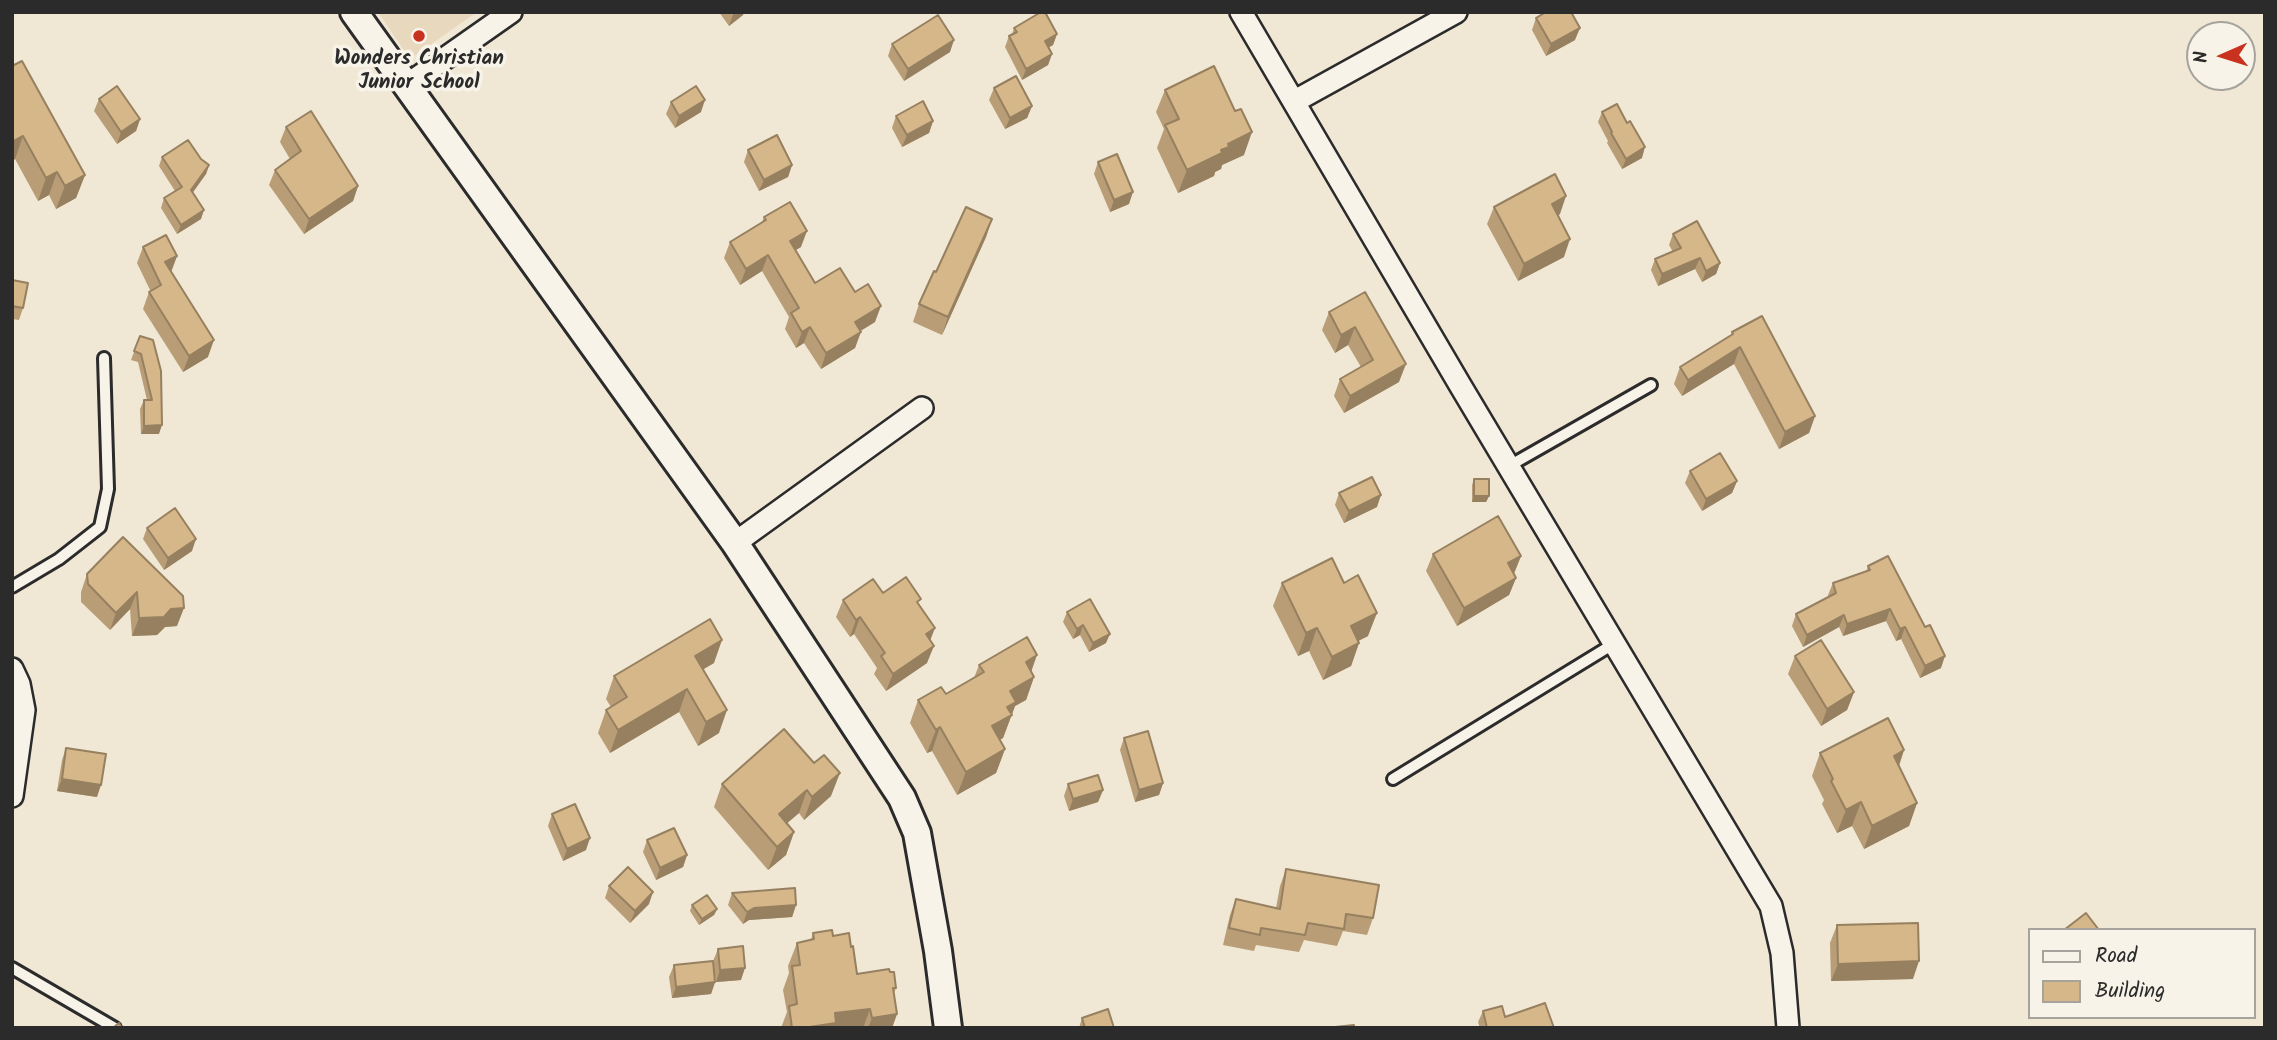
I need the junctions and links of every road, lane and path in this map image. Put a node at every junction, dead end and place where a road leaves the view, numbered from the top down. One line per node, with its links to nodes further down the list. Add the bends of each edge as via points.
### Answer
1 (354, 12): 5 (street)
2 (511, 12): 5 (street)
3 (1241, 12): 6 (street)
4 (1456, 12): 6 (street)
5 (407, 85): 11 (street)
6 (1295, 102): 10 (street)
7 (104, 358): 12 (lane, via 108,489 100,527)
8 (1651, 385): 10 (lane)
9 (922, 408): 11 (street)
10 (1509, 466): 13 (street)
11 (735, 543): 19 (street, via 910,815 917,834)
12 (12, 587)
13 (1615, 643): 15 (lane); 20 (street, via 1771,906 1782,953)
14 (12, 669): 16 (street, via 24,710)
15 (1393, 779)
16 (12, 796)
17 (12, 968): 18 (lane)
18 (115, 1028)
19 (948, 1028)
20 (1788, 1028)

